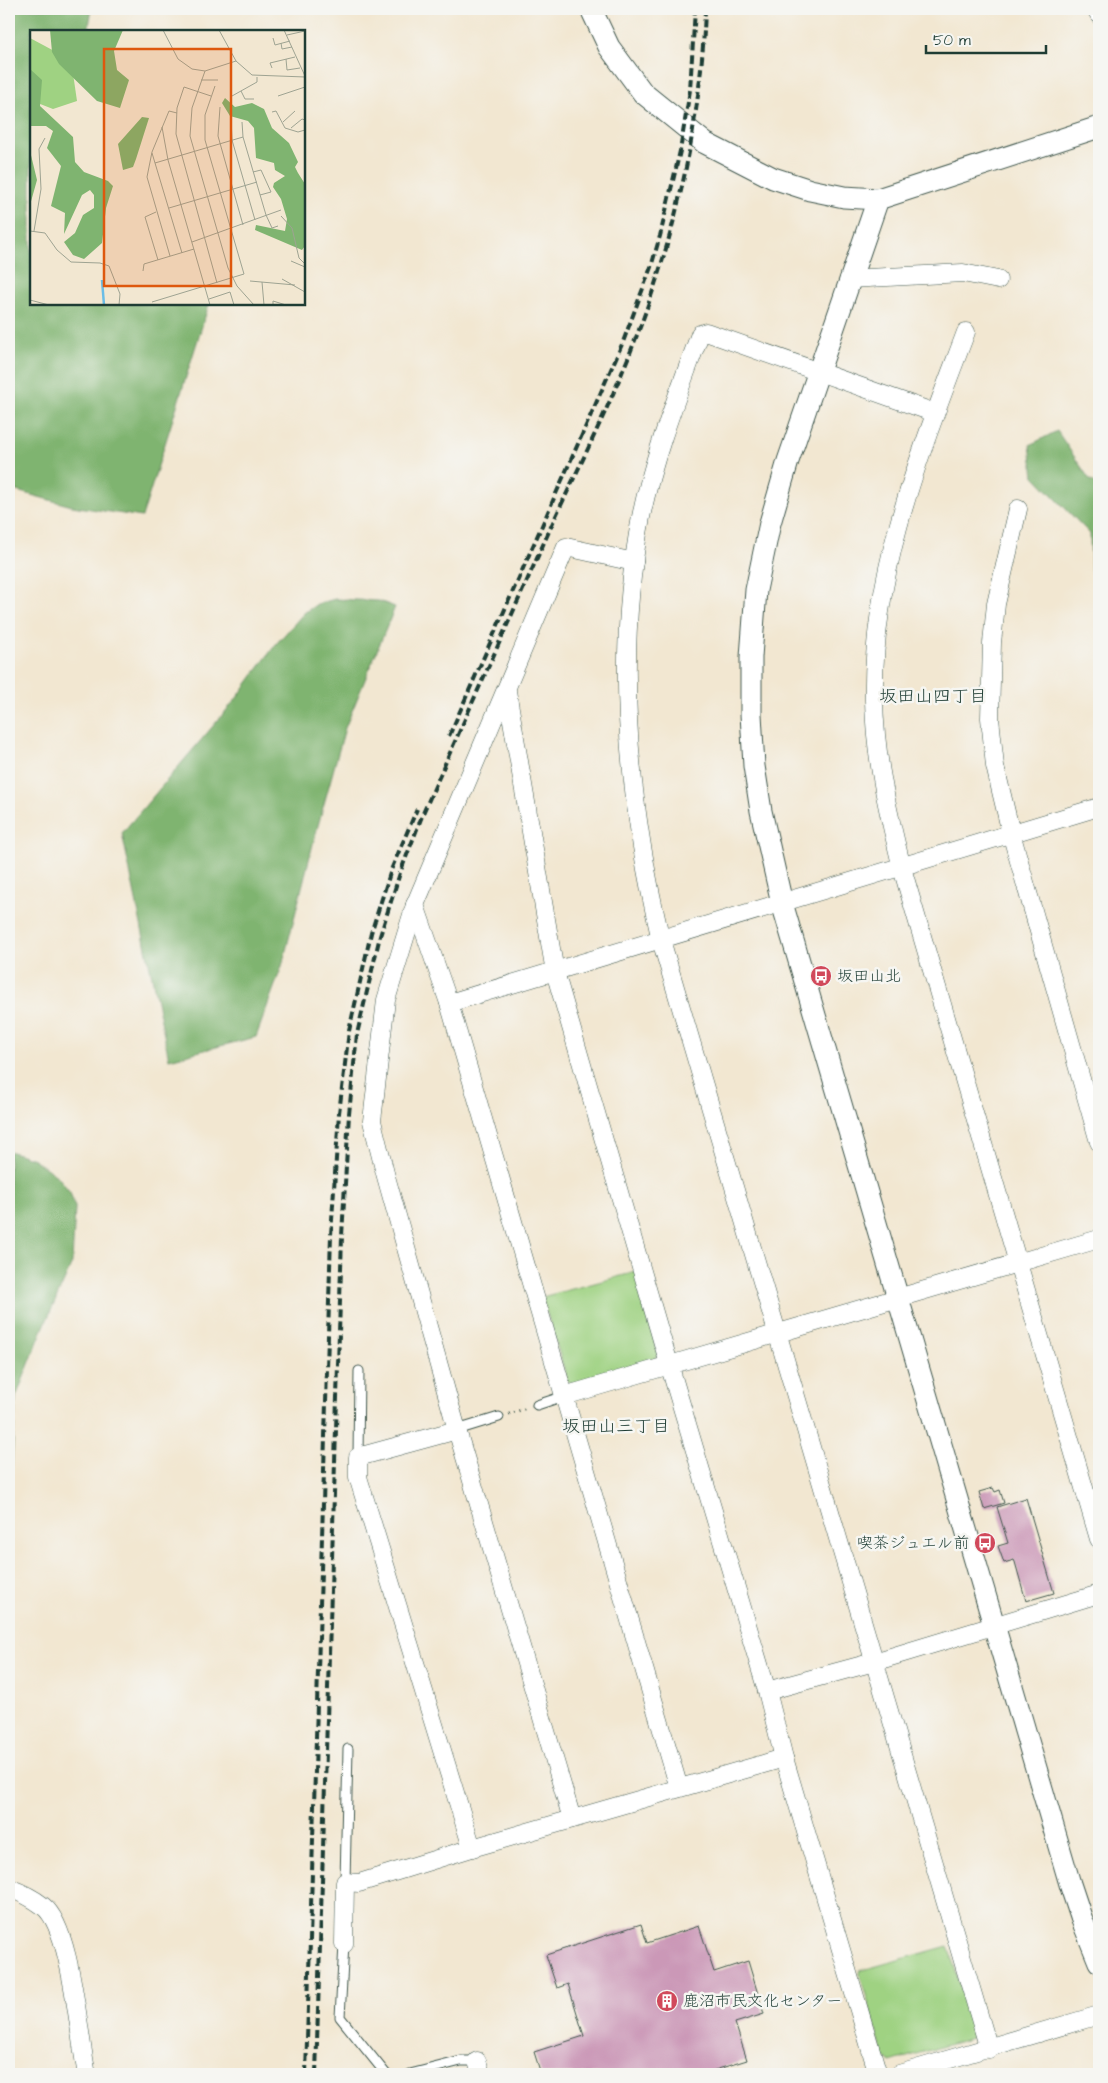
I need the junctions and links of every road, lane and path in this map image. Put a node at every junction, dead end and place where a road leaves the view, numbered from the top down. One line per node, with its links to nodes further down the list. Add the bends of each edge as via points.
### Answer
1 (592, 9): 5 (street, via 609,47 643,93 705,143 773,178 810,190)
2 (1096, 9): 3 (street)
3 (1099, 14)
4 (1099, 127): 5 (street)
5 (878, 199): 6 (street)
6 (850, 279): 7 (street, via 963,273); 9 (street)
7 (998, 280)
8 (966, 332): 10 (street)
9 (820, 371): 10 (street); 12 (street, via 706,332 700,334 654,466); 17 (street, via 770,522 756,590 751,657 754,766)
10 (936, 413): 16 (street, via 900,523 885,582 877,642 874,699 878,751 886,805)
11 (1018, 509): 15 (street, via 996,604 990,718 995,766)
12 (634, 562): 13 (street, via 566,547); 19 (street, via 627,664 628,748 648,884)
13 (507, 691): 18 (street); 20 (street)
14 (1099, 807): 15 (street)
15 (1011, 833): 16 (street); 22 (street)
16 (902, 868): 17 (street); 24 (street)
17 (782, 903): 19 (street); 25 (street)
18 (416, 905): 21 (street); 32 (street, via 386,1000 372,1121)
19 (661, 940): 20 (street); 26 (street)
20 (555, 972): 21 (street); 27 (street)
21 (449, 1003): 29 (street)
22 (1099, 1142)
23 (1099, 1239): 24 (street)
24 (1017, 1263): 25 (street); 34 (street)
25 (899, 1296): 26 (street); 36 (street)
26 (777, 1334): 27 (street); 37 (street)
27 (669, 1364): 29 (street); 38 (street)
28 (359, 1371): 33 (lane)
29 (564, 1396): 30 (lane); 41 (street)
30 (537, 1405): 31 (path)
31 (499, 1417): 32 (lane)
32 (457, 1430): 33 (street); 42 (street)
33 (358, 1456): 43 (street, via 358,1477)
34 (1099, 1539)
35 (1099, 1594): 36 (street)
36 (994, 1626): 37 (street); 47 (street, via 1070,1884)
37 (874, 1662): 38 (street); 49 (street)
38 (767, 1691): 40 (street)
39 (348, 1749): 44 (lane)
40 (784, 1758): 41 (street); 54 (street)
41 (679, 1788): 42 (street)
42 (572, 1819): 43 (street)
43 (472, 1848): 44 (street, via 359,1883)
44 (345, 1882): 46 (street)
45 (9, 1888): 51 (street, via 43,1906 63,1937)
46 (344, 1944): 52 (lane, via 340,2017)
47 (1099, 1962)
48 (1099, 2015): 49 (street)
49 (989, 2048): 55 (street)
50 (479, 2068): 53 (lane, via 461,2061)
51 (87, 2074)
52 (386, 2074)
53 (410, 2074)
54 (878, 2074)
55 (900, 2074)

